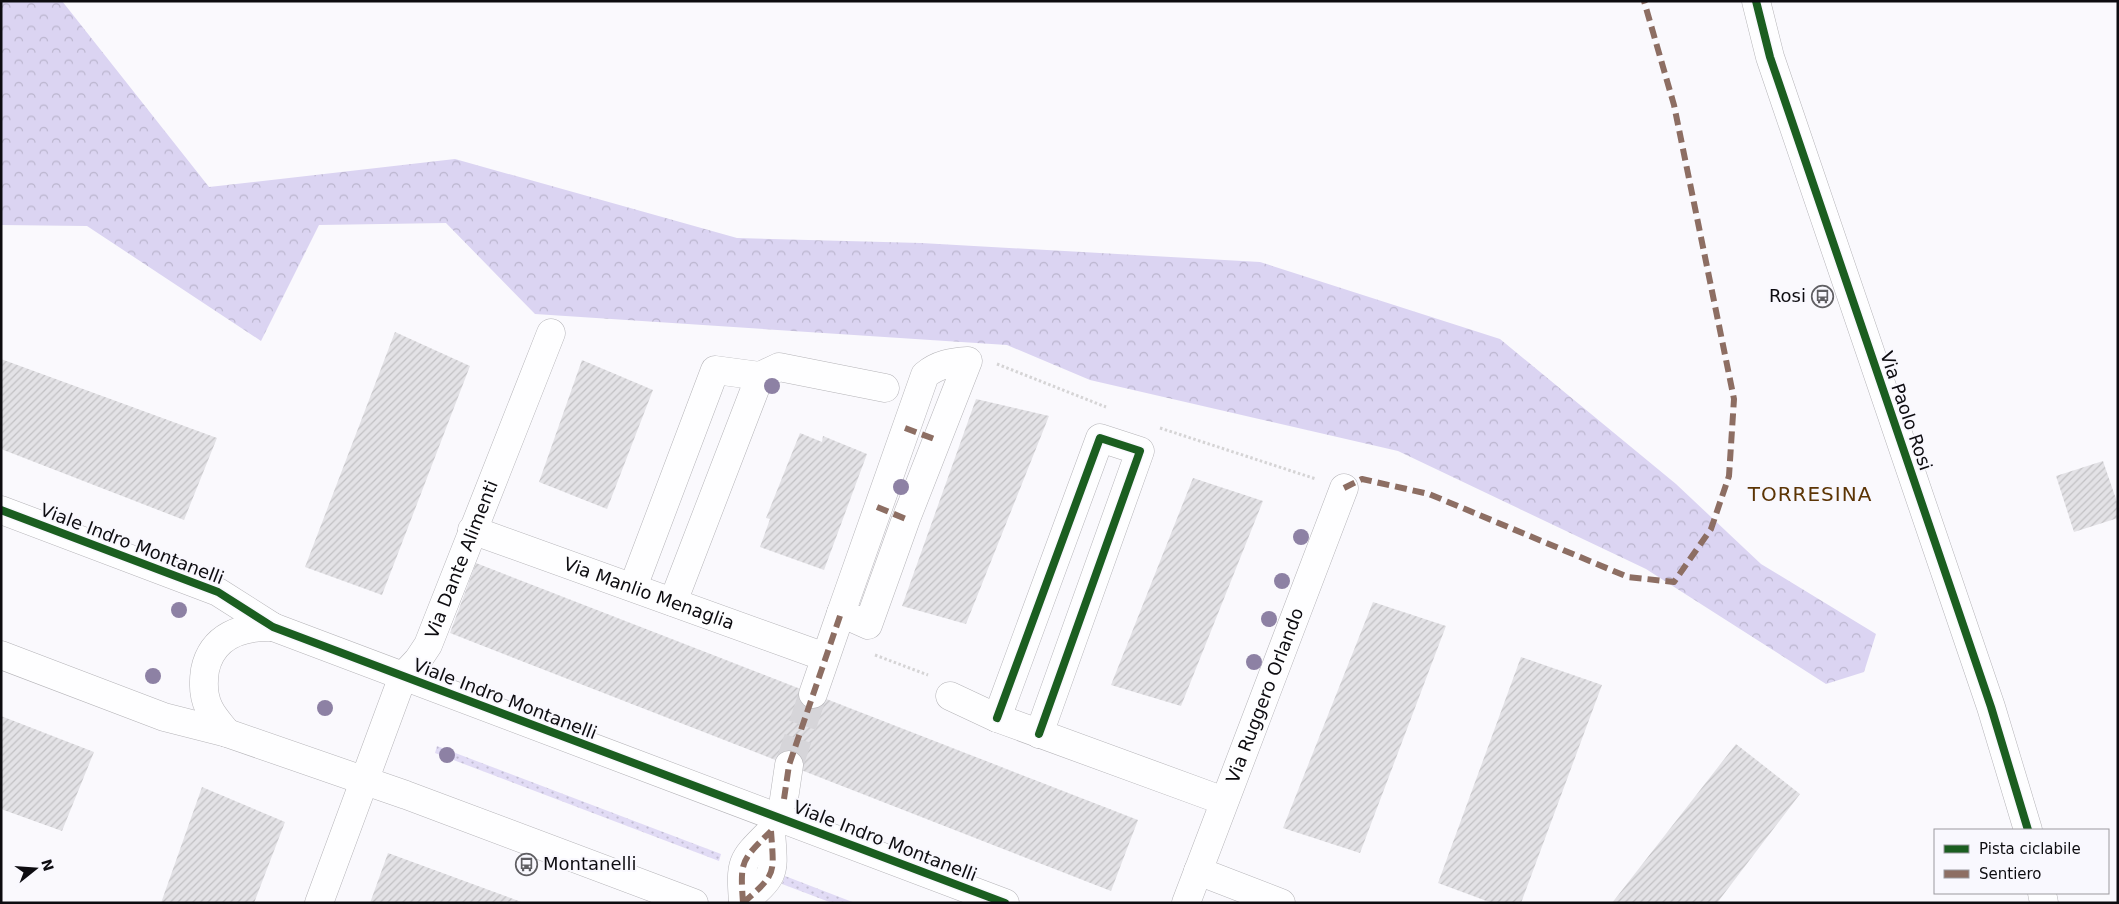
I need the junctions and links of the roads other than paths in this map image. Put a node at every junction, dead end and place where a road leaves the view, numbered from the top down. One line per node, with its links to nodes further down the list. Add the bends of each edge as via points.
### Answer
1 (1756, 1): 28 (street, Via Paolo Rosi, via 1770,57 1991,707)
2 (551, 333): 11 (street, Via Dante Alimenti)
3 (760, 376): 4 (street, via 779,367); 12 (street, via 716,370); 13 (street)
4 (885, 388)
5 (905, 428): 6 (street); 6 (street, via 925,375 933,368 968,361); 8 (street)
6 (937, 440): 10 (street)
7 (1344, 488): 27 (street, Via Ruggero Orlando)
8 (877, 507): 10 (street); 14 (street)
9 (1, 510): 15 (street, Viale Indro Montanelli, via 218,592)
10 (906, 519): 14 (street, via 868,625)
11 (472, 530): 12 (street, Via Manlio Menaglia); 18 (street, Via Dante Alimenti, via 428,645)
12 (632, 587): 13 (street, Via Manlio Menaglia)
13 (673, 602): 16 (street, Via Manlio Menaglia)
14 (841, 613): 16 (street)
15 (273, 626): 18 (street, Viale Indro Montanelli); 22 (street, Viale Indro Montanelli, via 255,626 234,633 217,645 207,660 203,685 205,696 210,710)
16 (829, 648): 19 (street)
17 (1, 654): 22 (street, via 164,717)
18 (403, 676): 25 (street, Via Dante Alimenti); 32 (street, Viale Indro Montanelli)
19 (813, 694)
20 (950, 696): 21 (street)
21 (997, 718): 23 (street); 23 (street, via 1100,438 1140,451)
22 (228, 733): 25 (street)
23 (1040, 734): 27 (street)
24 (788, 765): 26 (street)
25 (365, 780): 30 (street, Via Dante Alimenti); 31 (street)
26 (784, 799)
27 (1224, 801): 29 (street, Via Ruggero Orlando)
28 (2028, 829)
29 (1198, 871): 33 (street, Via Ruggero Orlando); 34 (street)
30 (319, 903)
31 (694, 903)
32 (1005, 903)
33 (1186, 903)
34 (1281, 903)

